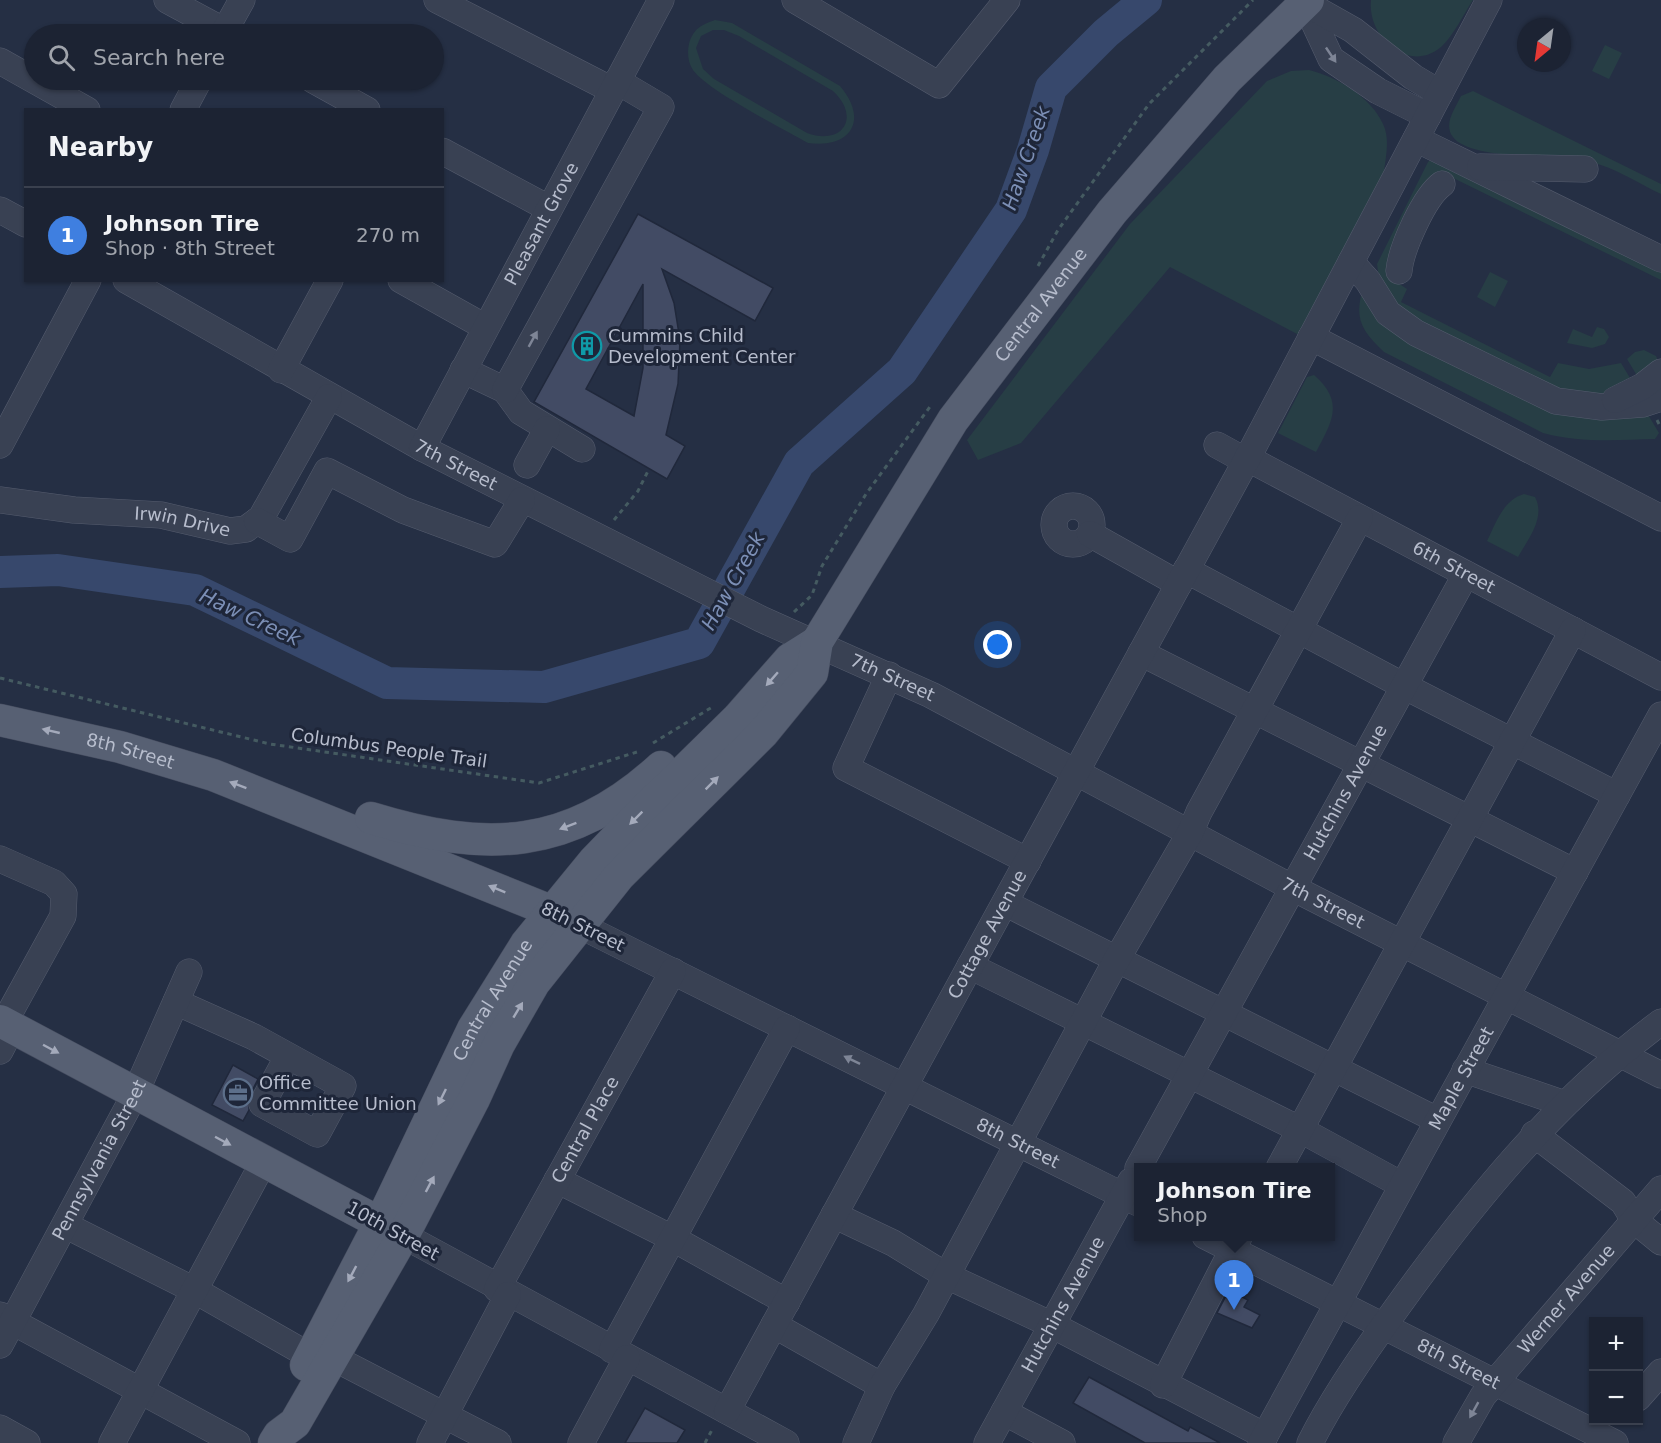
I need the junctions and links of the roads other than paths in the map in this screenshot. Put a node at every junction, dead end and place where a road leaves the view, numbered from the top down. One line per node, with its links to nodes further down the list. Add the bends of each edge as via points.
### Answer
1 (167, 0): 9 (street)
2 (242, 0): 10 (street)
3 (437, 0): 13 (street)
4 (661, 0): 13 (street, Pleasant Grove)
5 (795, 0): 6 (street, via 939,85)
6 (1007, 0)
7 (1489, 0): 17 (street, Cottage Avenue)
8 (1307, 1): 17 (street); 21 (street, one-way to 21, via 1331,59 1378,91); 65 (main road, Central Avenue, via 1227,79 1112,212 960,411)
9 (209, 24)
10 (231, 24)
11 (0, 61): 12 (street)
12 (24, 75)
13 (615, 86): 27 (street, Pleasant Grove); 42 (street, one-way to 13, via 661,107)
14 (51, 90): 18 (street)
15 (194, 90): 19 (street)
16 (331, 90): 20 (street)
17 (1440, 93): 21 (street, Cottage Avenue)
18 (83, 108)
19 (184, 108)
20 (363, 108)
21 (1428, 116): 22 (street, Cottage Avenue)
22 (1416, 139): 24 (street); 31 (street, Cottage Avenue)
23 (444, 152): 27 (street)
24 (1473, 167): 25 (street); 30 (street)
25 (1585, 170)
26 (1442, 184): 32 (street, via 1434,190 1401,256)
27 (548, 208): 37 (street, Pleasant Grove)
28 (0, 210): 29 (street)
29 (24, 223)
30 (1661, 259)
31 (1351, 262): 38 (street, Cottage Avenue); 45 (street, via 1368,280 1388,313 1416,333 1556,401)
32 (1399, 271)
33 (87, 282): 47 (street)
34 (129, 282): 39 (street, 7th Street)
35 (329, 282): 39 (street)
36 (405, 282): 37 (street)
37 (485, 327): 40 (street, Pleasant Grove)
38 (1311, 337): 51 (street, Cottage Avenue); 58 (street)
39 (282, 370): 43 (street, 7th Street)
40 (463, 370): 42 (street); 49 (street, Pleasant Grove)
41 (1661, 372): 45 (street)
42 (504, 390): 46 (street, via 521,412)
43 (329, 397): 49 (street, 7th Street); 52 (street, Irwin Drive)
44 (1661, 398): 45 (street, via 1643,404)
45 (1602, 407)
46 (547, 429): 50 (street); 53 (street)
47 (0, 445)
48 (1217, 445): 51 (street, 6th Street)
49 (422, 448): 56 (street, 7th Street)
50 (582, 449)
51 (1247, 459): 57 (street, 6th Street); 62 (street, Cottage Avenue)
52 (293, 460): 54 (street); 59 (street, Irwin Drive)
53 (527, 465)
54 (323, 478): 56 (street, via 327,471 403,510 495,544); 59 (street, via 290,539)
55 (0, 500): 59 (street, Irwin Drive, via 74,510 161,515 230,531 246,529)
56 (522, 500): 65 (street, 7th Street, via 761,619)
57 (1360, 518): 61 (street, 6th Street); 63 (street)
58 (1661, 518)
59 (257, 521)
60 (1090, 534): 62 (street)
61 (1466, 574): 64 (street, 6th Street); 69 (street, Hutchins Avenue)
62 (1183, 577): 63 (street); 66 (street, Cottage Avenue)
63 (1299, 630): 69 (street); 71 (street)
64 (1573, 630): 68 (street, 6th Street); 74 (street)
65 (817, 642): 67 (street, 7th Street); 70 (main road, Central Avenue, one-way to 70); 87 (main road, Central Avenue, one-way to 65, via 651,843 763,733 812,673)
66 (1141, 653): 71 (street); 76 (street, Cottage Avenue)
67 (889, 675): 76 (street, 7th Street); 82 (street, via 846,768)
68 (1661, 677)
69 (1404, 686): 74 (street); 75 (street, Hutchins Avenue)
70 (728, 710): 78 (main road, one-way to 78, via 642,785 602,813 559,830 510,840 461,839 403,828 324,803); 86 (main road, Central Avenue, one-way to 86)
71 (1255, 712): 75 (street); 80 (street)
72 (1661, 715): 77 (street, Maple Street)
73 (0, 720): 78 (main road, 8th Street, one-way to 73, via 120,747)
74 (1512, 740): 77 (street); 79 (street)
75 (1360, 765): 79 (street); 84 (street, Hutchins Avenue)
76 (1076, 773): 80 (street, 7th Street); 82 (street, Cottage Avenue)
77 (1617, 795): 83 (street, Maple Street)
78 (270, 797): 86 (main road, 8th Street, one-way to 78)
79 (1468, 820): 83 (street); 88 (street)
80 (1190, 833): 84 (street, 7th Street); 89 (street)
81 (0, 859): 99 (street, via 54,883 64,894 63,916 9,1014)
82 (1028, 861): 85 (street, Cottage Avenue)
83 (1575, 872): 93 (street, Maple Street)
84 (1293, 888): 88 (street, 7th Street); 95 (street, Hutchins Avenue)
85 (1005, 903): 89 (street); 90 (street, Cottage Avenue)
86 (551, 911): 87 (street, 8th Street); 124 (main road, Central Avenue, one-way to 124, via 509,968 479,1019)
87 (579, 925): 91 (street, 8th Street); 124 (main road, Central Avenue, one-way to 87, via 516,1013)
88 (1401, 942): 93 (street, 7th Street); 102 (street)
89 (1117, 959): 95 (street); 97 (street)
90 (970, 966): 97 (street); 106 (street, Cottage Avenue)
91 (673, 971): 98 (street, 8th Street); 116 (street, Central Place)
92 (189, 972): 94 (street, Pennsylvania Street)
93 (1506, 996): 100 (street, 7th Street); 103 (street, Maple Street)
94 (176, 1002): 101 (street); 107 (street, Pennsylvania Street)
95 (1224, 1013): 102 (street); 105 (street, Hutchins Avenue)
96 (1661, 1022): 100 (street)
97 (1085, 1024): 105 (street); 112 (street)
98 (787, 1028): 106 (street, 8th Street, one-way to 98); 125 (street)
99 (4, 1033): 107 (main road, 10th Street, one-way to 107)
100 (1619, 1053): 104 (street, 7th Street); 108 (street)
101 (288, 1056)
102 (1336, 1067): 109 (street); 110 (street)
103 (1465, 1070): 108 (street); 109 (street, Maple Street)
104 (1661, 1075)
105 (1189, 1076): 110 (street); 114 (street, Hutchins Avenue)
106 (904, 1086): 112 (street, 8th Street); 121 (street, Cottage Avenue)
107 (135, 1095): 113 (main road, 10th Street, one-way to 113); 123 (street, Pennsylvania Street)
108 (1565, 1104): 111 (street)
109 (1437, 1120): 118 (street, Maple Street)
110 (1301, 1130): 115 (street); 118 (street)
111 (1534, 1134): 122 (street, via 1623,1202); 136 (street, via 1438,1248)
112 (1018, 1143): 120 (street, 8th Street); 128 (street)
113 (263, 1163): 124 (main road, 10th Street); 129 (street)
114 (1141, 1163)
115 (1281, 1163)
116 (557, 1180): 125 (street); 130 (street, Central Place)
117 (1134, 1184): 120 (street, Hutchins Avenue)
118 (1402, 1185): 132 (street, Maple Street)
119 (1661, 1189): 122 (street, Werner Avenue)
120 (1130, 1199): 135 (street, Hutchins Avenue)
121 (834, 1215): 128 (street, via 893,1243); 131 (street, Cottage Avenue)
122 (1634, 1220): 126 (street); 141 (street, Werner Avenue)
123 (65, 1225): 129 (street); 133 (street, Pennsylvania Street)
124 (391, 1230): 130 (street, 10th Street); 139 (main road, Central Avenue)
125 (672, 1238): 131 (street); 138 (street)
126 (1661, 1242)
127 (1236, 1243): 132 (street, 8th Street); 142 (street)
128 (947, 1276): 135 (street); 143 (street)
129 (194, 1290): 139 (street); 144 (street)
130 (503, 1292): 138 (street, 10th Street); 147 (street, Central Place)
131 (786, 1302): 134 (street, Cottage Avenue)
132 (1337, 1303): 136 (street, 8th Street); 152 (street, Maple Street)
133 (6, 1318): 137 (street, Pennsylvania Street); 144 (street)
134 (774, 1325): 143 (street); 148 (street, Cottage Avenue)
135 (1052, 1326): 142 (street); 146 (street, Hutchins Avenue)
136 (1382, 1326): 141 (street, 8th Street); 163 (street)
137 (0, 1345)
138 (619, 1354): 148 (street, 10th Street); 158 (street)
139 (321, 1357): 147 (street); 151 (main road, Central Avenue, via 280,1413)
140 (1661, 1372): 145 (street)
141 (1494, 1382): 150 (street, 8th Street); 164 (street, Werner Avenue, one-way to 164)
142 (1163, 1385): 152 (street)
143 (882, 1386): 160 (street)
144 (141, 1390): 154 (street); 155 (street)
145 (1643, 1392)
146 (1004, 1412): 161 (street, Hutchins Avenue); 162 (street)
147 (445, 1416): 156 (street, Central Place); 157 (street)
148 (720, 1420): 159 (street, 10th Street)
149 (0, 1428): 153 (street)
150 (1613, 1437)
151 (277, 1439)
152 (1263, 1439)
153 (27, 1443)
154 (112, 1443)
155 (237, 1443)
156 (430, 1443)
157 (498, 1443)
158 (580, 1443)
159 (786, 1443)
160 (856, 1443)
161 (987, 1443)
162 (1062, 1443)
163 (1310, 1443)
164 (1456, 1443)

